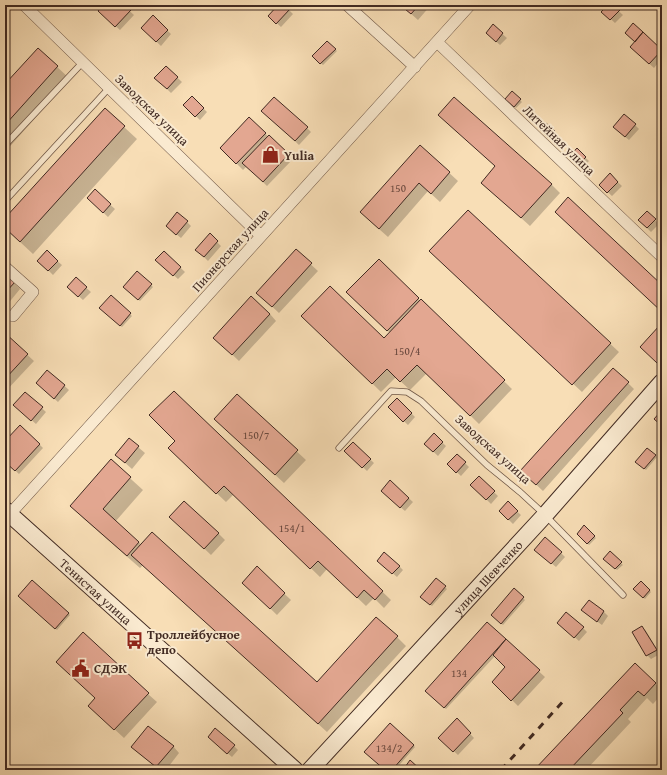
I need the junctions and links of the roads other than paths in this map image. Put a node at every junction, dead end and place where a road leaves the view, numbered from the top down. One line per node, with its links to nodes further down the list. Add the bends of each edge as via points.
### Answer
1 (24, 5): 5 (street, Заводская улица)
2 (347, 5): 6 (street)
3 (470, 5): 4 (street, Пионерская улица)
4 (436, 42): 6 (street, Пионерская улица); 11 (street, Литейная улица)
5 (83, 62): 7 (street, Заводская улица); 8 (lane)
6 (415, 66): 10 (street, Пионерская улица)
7 (109, 88): 9 (lane); 10 (street, Заводская улица)
8 (5, 145)
9 (5, 201)
10 (261, 236): 16 (street, Пионерская улица)
11 (662, 257)
12 (5, 267): 13 (street, via 33,292)
13 (13, 316)
14 (662, 382): 17 (street, улица Шевченко)
15 (339, 448): 17 (lane, Заводская улица, via 391,391 407,392)
16 (8, 512): 19 (street, Тенистая улица)
17 (545, 515): 18 (lane, Заводская улица); 20 (street, улица Шевченко)
18 (623, 595)
19 (295, 770)
20 (310, 770)

